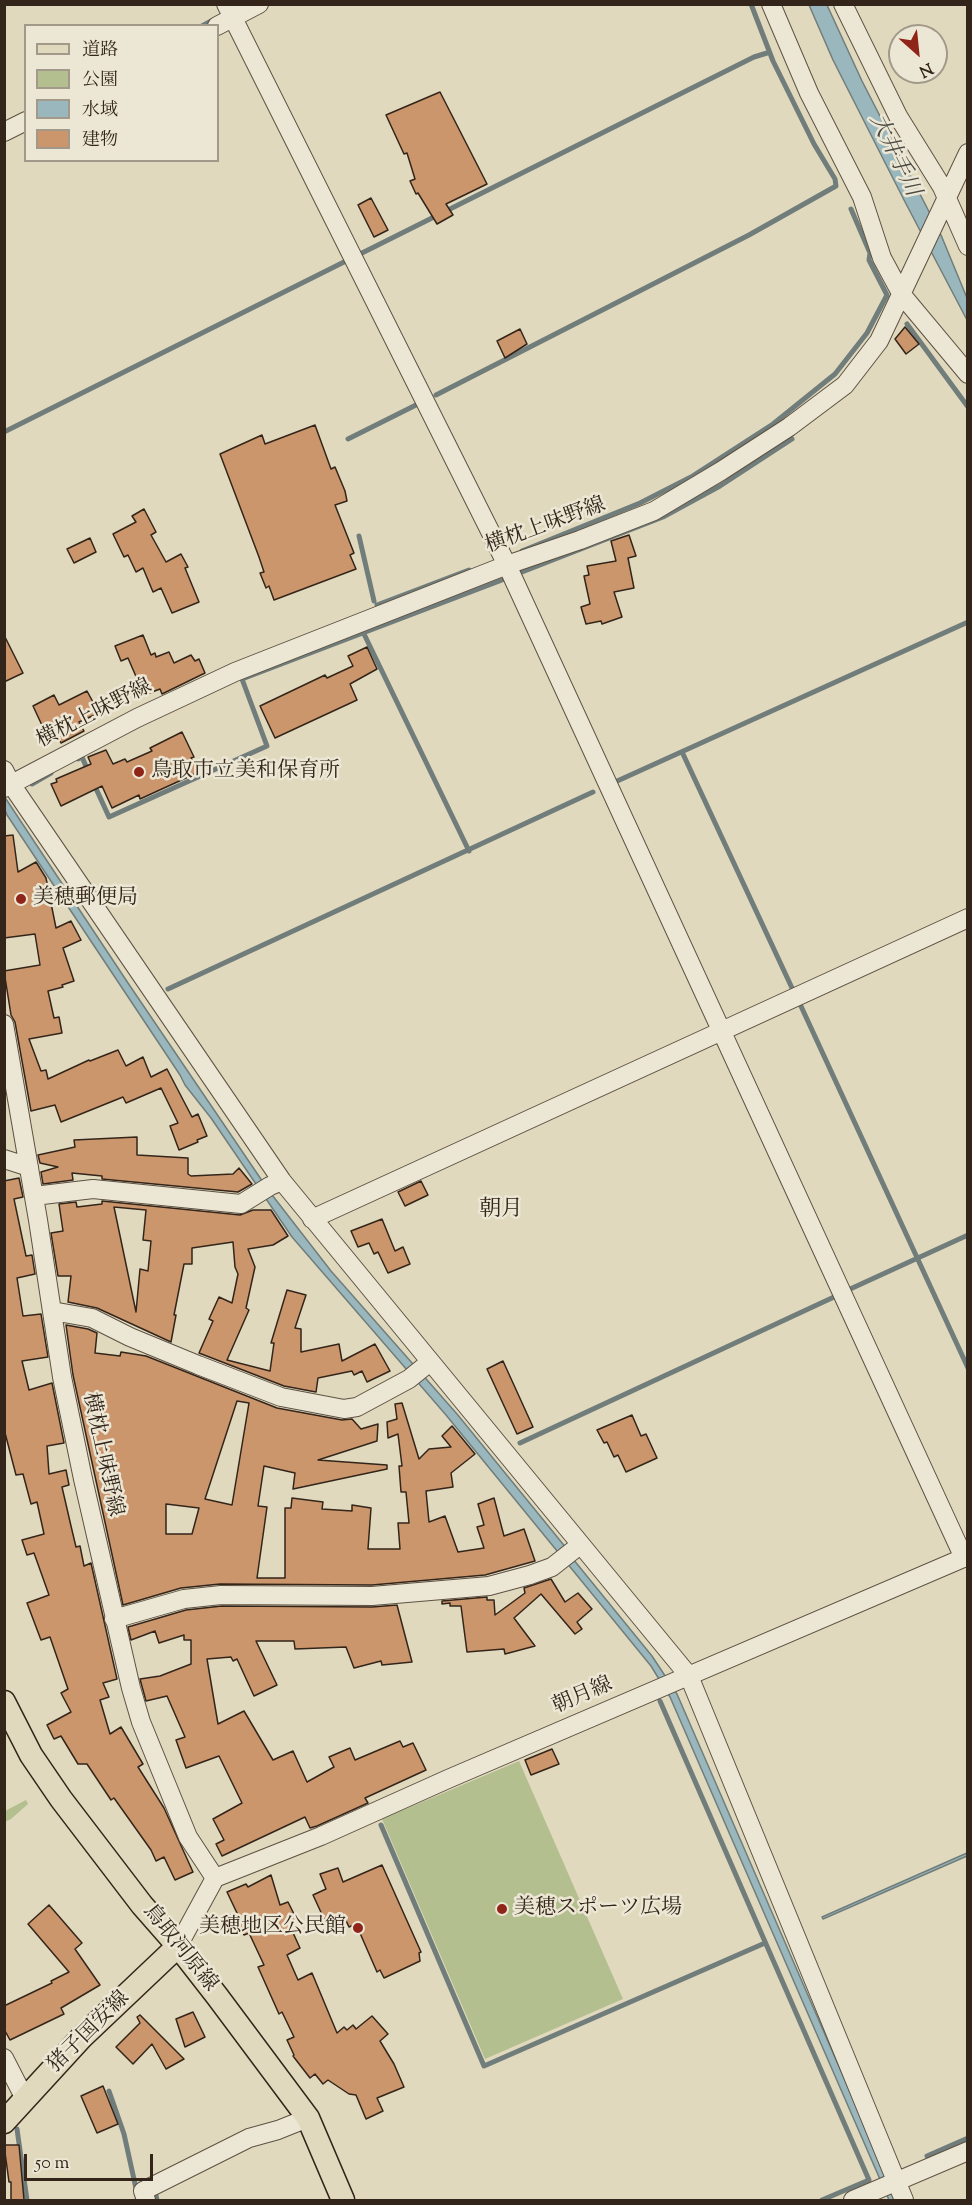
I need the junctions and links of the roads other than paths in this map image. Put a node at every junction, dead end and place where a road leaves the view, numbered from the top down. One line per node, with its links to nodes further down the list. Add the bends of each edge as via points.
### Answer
1 (259, 4): 4 (street)
2 (771, 4): 10 (street, via 809,93 862,197 882,258)
3 (843, 4): 8 (street, via 898,116 932,168)
4 (226, 16): 12 (street)
5 (24, 122): 6 (street)
6 (4, 132)
7 (968, 153): 8 (street, 横枕上味野線)
8 (947, 200): 9 (street); 10 (street, 横枕上味野線)
9 (968, 246)
10 (902, 295): 11 (street); 12 (street, 横枕上味野線, via 879,342 845,385 789,427 654,511)
11 (968, 374)
12 (507, 565): 13 (street, 横枕上味野線, via 235,672); 16 (street)
13 (7, 781): 19 (street)
14 (968, 918): 16 (street)
15 (4, 1024): 18 (street, 横枕上味野線)
16 (723, 1030): 21 (street); 25 (street)
17 (4, 1159): 18 (street)
18 (29, 1167): 20 (street, 横枕上味野線)
19 (282, 1181): 20 (street, via 241,1204 93,1189); 21 (street)
20 (34, 1196): 22 (street, 横枕上味野線)
21 (312, 1220): 23 (street)
22 (52, 1311): 23 (street, via 92,1318 281,1397 344,1409 357,1407); 26 (street, 横枕上味野線, via 69,1411)
23 (430, 1362): 24 (street)
24 (580, 1545): 26 (street, via 552,1567 489,1586 372,1596 221,1595 184,1599); 27 (street)
25 (966, 1557): 27 (street, 朝月線)
26 (114, 1618): 29 (street, 横枕上味野線, via 145,1733 188,1837)
27 (689, 1676): 29 (street, 朝月線); 36 (street)
28 (4, 1702): 30 (main road, 鳥取河原線, via 31,1755 61,1799)
29 (215, 1878): 30 (street)
30 (178, 1946): 32 (main road, 猪子国安線, via 81,2038); 33 (main road, 鳥取河原線)
31 (4, 2058): 32 (street)
32 (25, 2099): 34 (main road, 猪子国安線)
33 (308, 2118): 37 (street, via 249,2138 143,2191); 38 (main road, 鳥取河原線)
34 (4, 2122)
35 (968, 2151): 36 (street)
36 (896, 2182): 39 (street); 40 (street)
37 (146, 2200)
38 (343, 2200)
39 (853, 2200)
40 (904, 2200)

